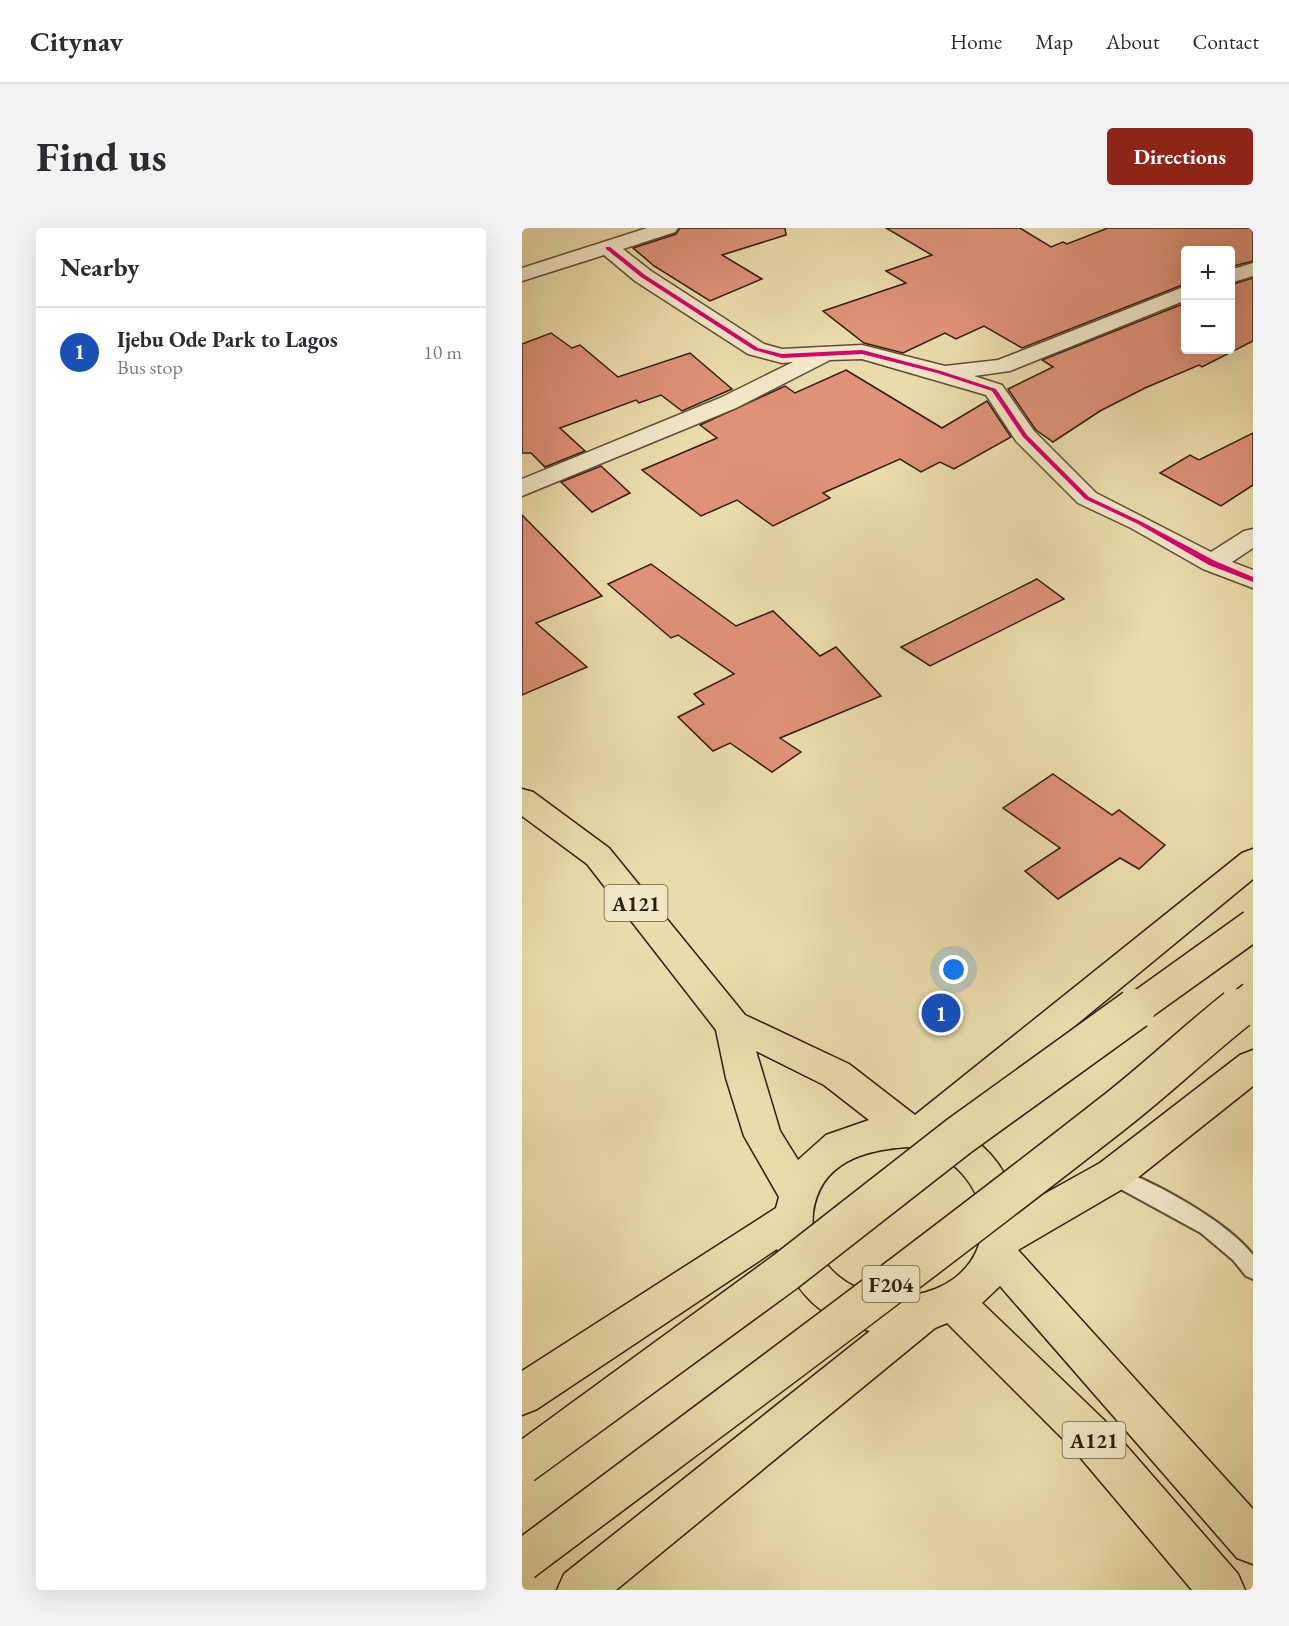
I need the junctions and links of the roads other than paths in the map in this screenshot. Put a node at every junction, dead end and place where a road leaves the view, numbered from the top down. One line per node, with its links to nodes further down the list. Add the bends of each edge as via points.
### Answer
1 (668, 228): 2 (street)
2 (608, 248): 4 (street); 7 (street, via 643,276 756,349 782,356)
3 (1253, 269): 5 (street)
4 (522, 275)
5 (1235, 275)
6 (1181, 294): 8 (street, via 1002,366)
7 (831, 353): 8 (street, via 872,354); 9 (street, via 728,403)
8 (939, 372): 11 (street, via 994,390 1025,436 1087,498)
9 (522, 488)
10 (1253, 537): 11 (street)
11 (1212, 563): 12 (street)
12 (1253, 580)
13 (522, 800): 17 (main road, A121, via 598,856)
14 (1253, 861): 19 (main road)
15 (1253, 925): 26 (main road, bridge, via 959,1136 785,1272)
16 (1253, 997): 28 (main road, F204, bridge, via 1097,1126)
17 (733, 1025): 19 (main road, A121, via 850,1083); 21 (main road, A121, via 744,1078 763,1136)
18 (1253, 1065): 20 (main road)
19 (914, 1132): 21 (main road, A121, via 874,1133 841,1144 815,1165); 22 (main road, A121, via 960,1149 990,1179 1002,1218)
20 (1113, 1175): 22 (main road); 23 (lane, via 1209,1227)
21 (795, 1205): 24 (main road, A121, via 795,1245 807,1271 828,1293 856,1309 888,1316); 25 (main road)
22 (999, 1246): 24 (main road, via 980,1281); 27 (main road, A121)
23 (1253, 1270)
24 (937, 1308): 29 (main road); 30 (main road, A121, via 1089,1435)
25 (522, 1395)
26 (522, 1464)
27 (1253, 1542)
28 (522, 1561)
29 (580, 1590)
30 (1222, 1590)

